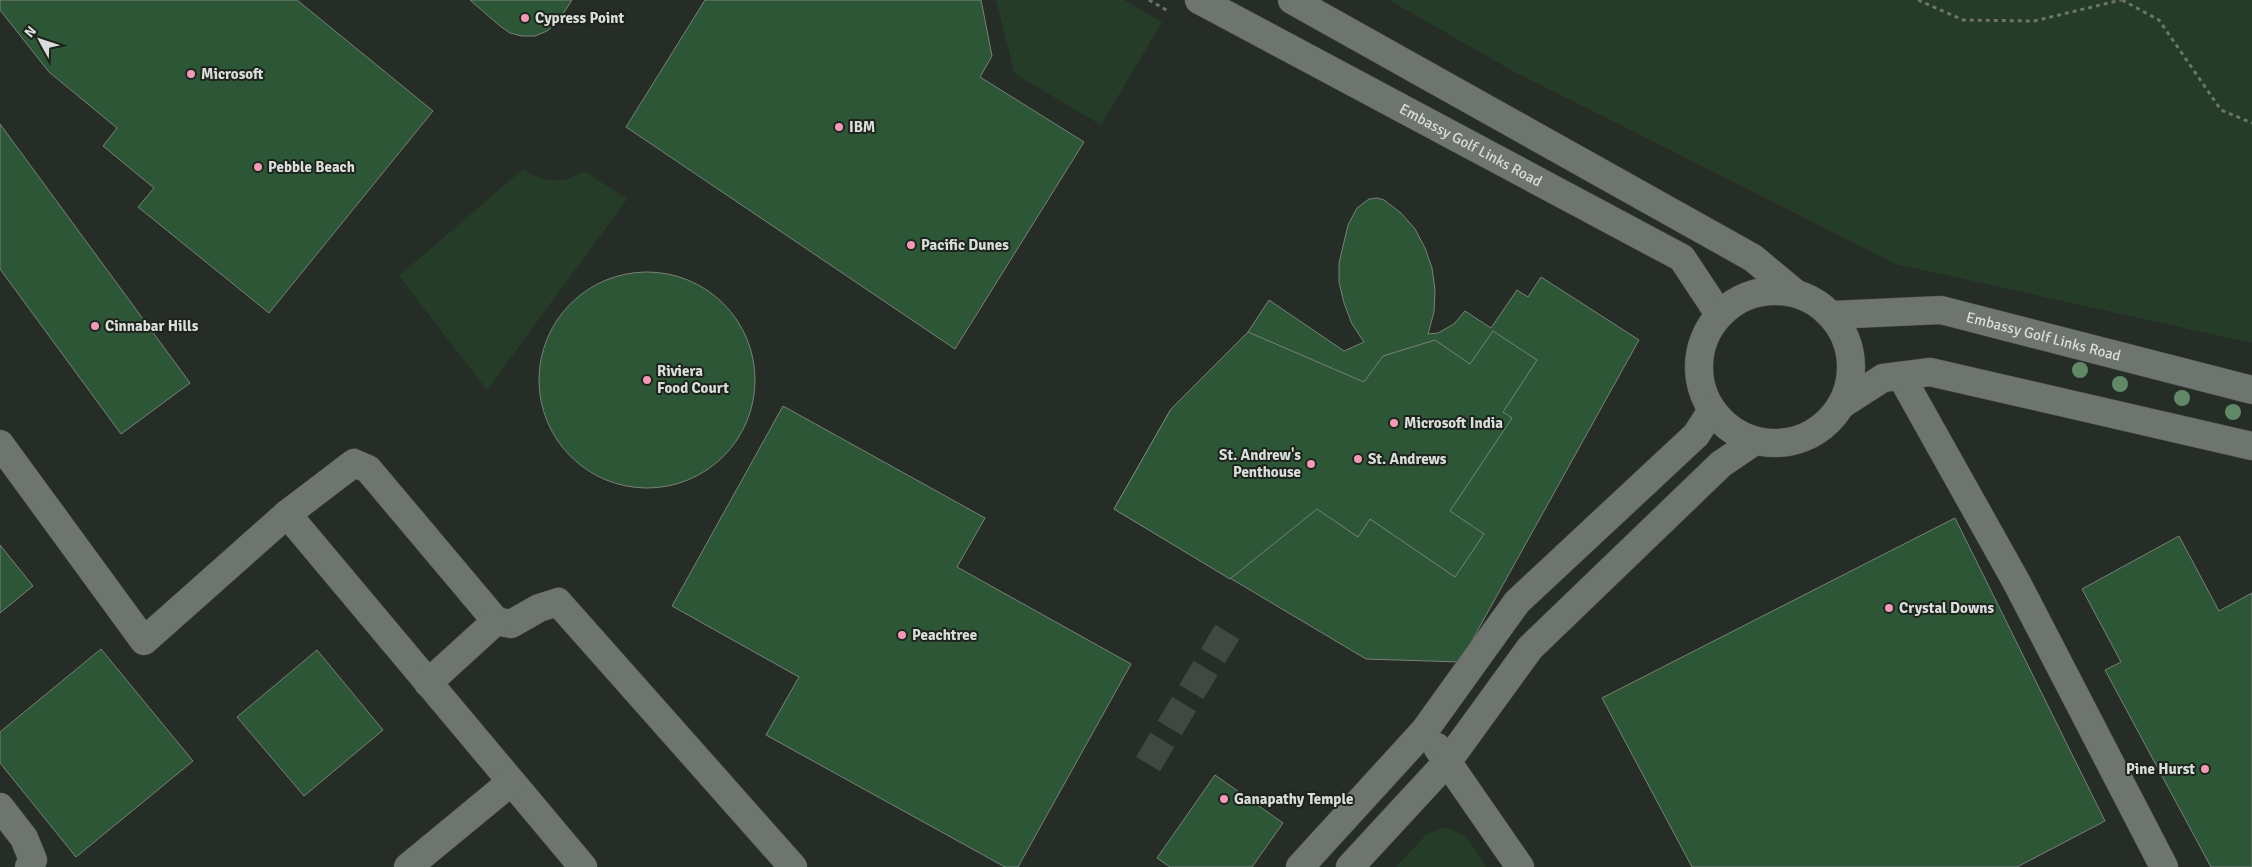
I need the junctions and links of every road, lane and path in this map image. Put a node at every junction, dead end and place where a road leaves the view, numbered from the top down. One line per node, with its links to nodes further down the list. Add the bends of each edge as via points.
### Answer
1 (1199, 0): 7 (street, Embassy Golf Links Road, via 1682,258)
2 (1292, 0): 6 (street, via 1753,258)
3 (1918, 0): 4 (path, via 1962,20 2034,20)
4 (2122, 0): 5 (path, via 2159,20 2221,110)
5 (2252, 123)
6 (1795, 293): 7 (street, via 1774,290 1754,293 1736,301); 8 (street, via 1815,301)
7 (1720, 314): 12 (street, via 1705,336 1698,362 1701,388)
8 (1832, 316): 10 (street, Embassy Golf Links Road, via 1941,310); 11 (street, via 1845,336 1851,359 1850,383)
9 (1901, 376): 11 (street, via 1883,378); 15 (street, via 1930,372); 30 (street, via 2017,583)
10 (2252, 390)
11 (1841, 405): 13 (street, via 1825,424 1804,437 1780,443)
12 (1712, 410): 13 (street, via 1732,430); 19 (street, via 1696,435 1517,602)
13 (1756, 441): 20 (street, via 1721,464 1530,648)
14 (0, 444): 16 (street, via 144,641)
15 (2252, 446)
16 (287, 514): 17 (street, via 354,463 368,468); 18 (street)
17 (496, 621): 18 (street); 26 (street, via 511,624 539,608 558,602)
18 (428, 683): 21 (street)
19 (1425, 730): 20 (street); 27 (street)
20 (1448, 761): 28 (street); 29 (street)
21 (511, 782): 24 (street); 25 (street)
22 (0, 807): 23 (street, via 24,838 32,860)
23 (29, 867)
24 (408, 867)
25 (583, 867)
26 (793, 867)
27 (1300, 867)
28 (1350, 867)
29 (1520, 867)
30 (2164, 867)

